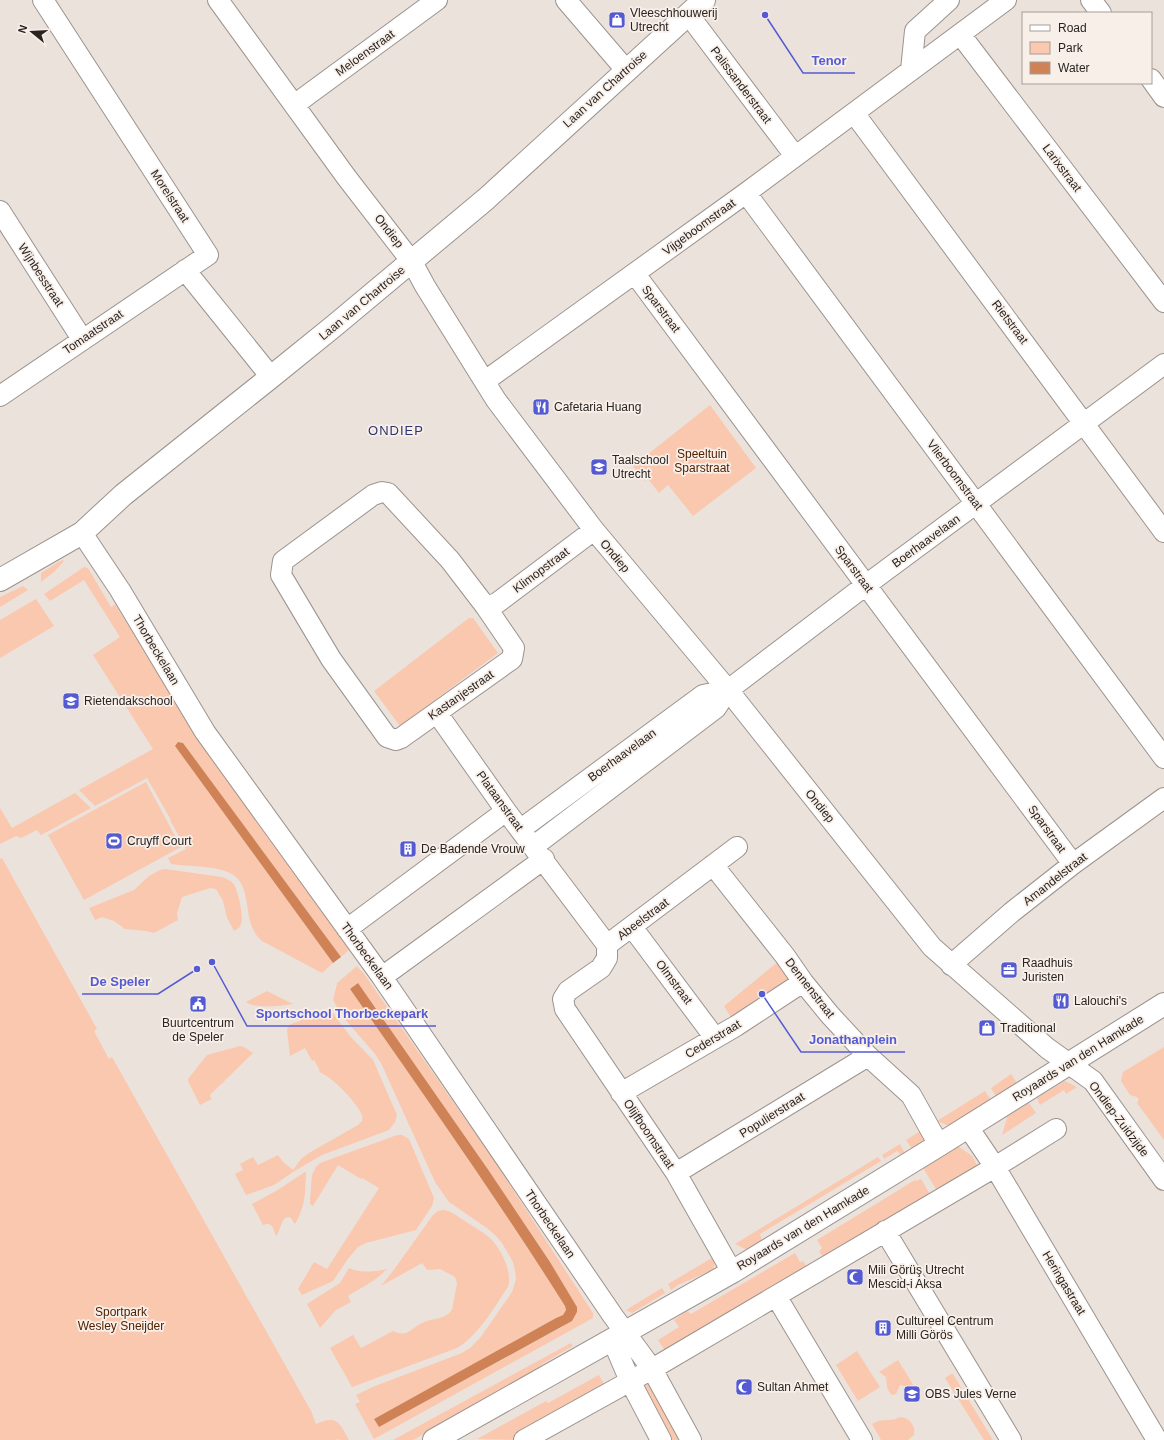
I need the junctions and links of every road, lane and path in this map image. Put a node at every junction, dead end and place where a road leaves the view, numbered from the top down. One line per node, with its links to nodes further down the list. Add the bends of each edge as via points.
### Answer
1 (43, 0): 21 (street, Morelstraat, via 208,255)
2 (218, 0): 15 (street, Ondiep)
3 (566, 0): 11 (street)
4 (949, 0): 12 (street, via 915,31)
5 (1006, 0): 10 (street, Vijgeboomstraat)
6 (1091, 0): 9 (street)
7 (427, 3): 15 (street, Meloenstraat)
8 (696, 7): 11 (street, Laan van Chartroise); 17 (street, Palissanderstraat)
9 (1100, 12)
10 (960, 34): 12 (street, Vijgeboomstraat); 23 (street, Larixstraat)
11 (626, 70): 20 (street, Laan van Chartroise, via 486,199)
12 (911, 70): 16 (street, Vijgeboomstraat)
13 (1152, 81): 14 (street)
14 (1164, 97)
15 (294, 105): 20 (street, Ondiep, via 346,178)
16 (854, 112): 17 (street, Vijgeboomstraat); 29 (street, Rietstraat)
17 (795, 156): 18 (street, Vijgeboomstraat)
18 (746, 193): 22 (street, Vijgeboomstraat); 30 (street, Vlierboomstraat)
19 (0, 211): 24 (street, Wijnbesstraat)
20 (412, 262): 26 (street, Laan van Chartroise); 27 (street, Ondiep)
21 (186, 270): 24 (street, Tomaatstraat); 26 (street)
22 (635, 274): 27 (street, Vijgeboomstraat); 35 (street, Sparstraat)
23 (1164, 302)
24 (82, 339): 28 (street, Tomaatstraat)
25 (1164, 364): 29 (street, Boerhaavelaan)
26 (271, 377): 32 (street, Laan van Chartroise, via 122,495)
27 (485, 381): 31 (street, Ondiep, via 496,400)
28 (0, 396)
29 (1085, 424): 30 (street, Boerhaavelaan); 33 (street, Rietstraat)
30 (977, 504): 35 (street, Boerhaavelaan); 39 (street, Vlierboomstraat)
31 (594, 530): 36 (street, Klimopstraat, via 497,603); 37 (street, Ondiep)
32 (82, 532): 34 (street, Laan van Chartroise); 48 (street, Thorbeckelaan, via 205,732)
33 (1164, 532)
34 (0, 580)
35 (866, 585): 37 (street, Boerhaavelaan); 45 (street, Sparstraat)
36 (486, 607): 38 (street, Kastanjestraat, via 514,648 512,659); 38 (street, Kastanjestraat, via 450,560 388,493 373,495 284,561 281,575 304,615 330,659 387,737 396,740 401,738)
37 (728, 690): 42 (street, Boerhaavelaan, via 703,695); 44 (street, Boerhaavelaan, via 716,708); 50 (street, Ondiep, via 932,947)
38 (437, 713): 41 (street, Plataanstraat)
39 (1164, 758)
40 (1164, 798): 45 (street, Amandelstraat)
41 (506, 811): 42 (street, Plataanstraat); 48 (street)
42 (521, 829): 44 (street, Plataanstraat)
43 (737, 847): 46 (street, Abeelstraat)
44 (539, 852): 49 (street, Plataanstraat); 51 (street, Boerhaavelaan)
45 (1073, 864): 50 (street, Amandelstraat)
46 (713, 865): 47 (street, Abeelstraat); 52 (street, Dennenstraat)
47 (632, 926): 49 (street, Abeelstraat); 55 (street, Olmstraat)
48 (347, 929): 51 (street, Thorbeckelaan)
49 (607, 945): 53 (street, Abeelstraat, via 607,958 601,968 568,992)
50 (951, 965): 57 (street, Ondiep)
51 (382, 977): 68 (street, Thorbeckelaan)
52 (803, 982): 55 (street, Cederstraat); 56 (street, Dennenstraat)
53 (564, 999): 58 (street, Olijfboomstraat, via 565,1009)
54 (1164, 1004): 57 (street, Royaards van den Hamkade)
55 (715, 1038): 58 (street, Cederstraat)
56 (868, 1056): 61 (street, Dennenstraat, via 911,1095); 63 (street, Populierstraat)
57 (1068, 1064): 59 (street, Royaards van den Hamkade); 64 (street, Ondiep-Zuidzijde, via 1093,1081)
58 (621, 1093): 63 (street, Olijfboomstraat)
59 (968, 1127): 61 (street, Royaards van den Hamkade); 62 (street, Heringastraat)
60 (1056, 1128): 62 (street)
61 (939, 1145): 66 (street, Royaards van den Hamkade)
62 (994, 1167): 65 (street); 77 (street, Heringastraat)
63 (676, 1173): 66 (street, Olijfboomstraat)
64 (1164, 1180)
65 (885, 1231): 67 (street); 76 (street)
66 (732, 1272): 68 (street, Royaards van den Hamkade)
67 (776, 1296): 69 (street); 75 (street)
68 (618, 1336): 69 (street, Thorbeckelaan); 70 (street, Thorbeckelaan); 71 (street, Royaards van den Hamkade)
69 (652, 1369): 70 (street); 74 (street, Thorbeckelaan)
70 (630, 1382): 72 (street); 73 (street, Thorbeckelaan)
71 (434, 1440)
72 (524, 1440)
73 (661, 1440)
74 (691, 1440)
75 (862, 1440)
76 (1011, 1440)
77 (1157, 1440)

